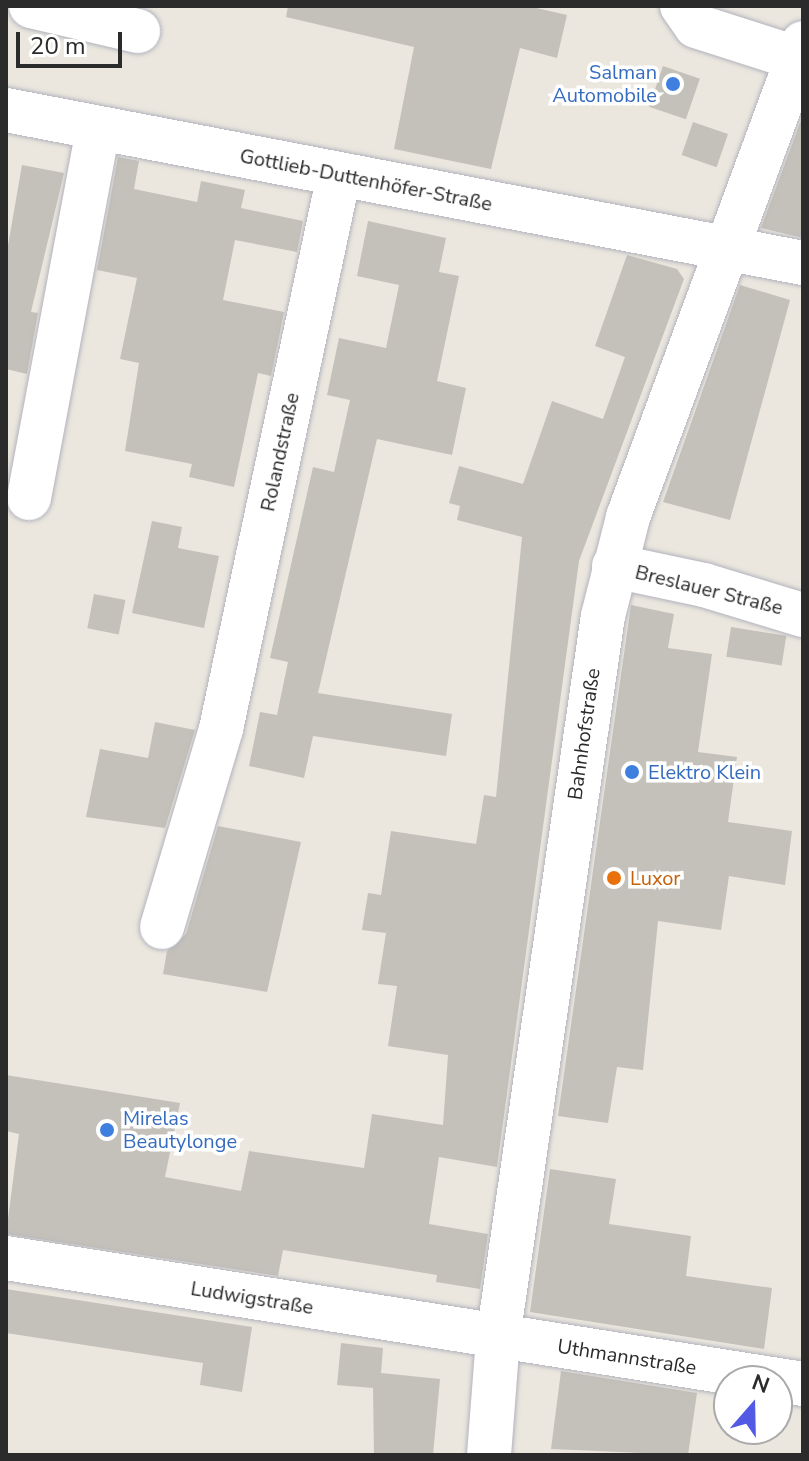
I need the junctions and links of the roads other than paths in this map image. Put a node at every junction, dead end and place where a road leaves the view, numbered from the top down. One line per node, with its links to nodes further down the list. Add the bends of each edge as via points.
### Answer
1 (31, 6): 3 (street)
2 (682, 6): 4 (street, via 696,26)
3 (138, 31)
4 (800, 51): 8 (street, Bahnhofstraße)
5 (6, 110): 6 (street, Gottlieb-Duttenhöfer-Straße)
6 (98, 128): 7 (street, Gottlieb-Duttenhöfer-Straße); 10 (street)
7 (339, 175): 8 (street, Gottlieb-Duttenhöfer-Straße); 13 (street, Rolandstraße, via 221,729)
8 (726, 248): 9 (street, Gottlieb-Duttenhöfer-Straße); 11 (street, Bahnhofstraße)
9 (803, 263)
10 (29, 498)
11 (614, 566): 12 (street, Breslauer Straße, via 704,585); 15 (street, Bahnhofstraße, via 591,683)
12 (803, 615)
13 (162, 927)
14 (6, 1258): 15 (street, Ludwigstraße)
15 (498, 1338): 16 (street, Uthmannstraße); 17 (street, Bahnhofstraße)
16 (803, 1384)
17 (489, 1455)

